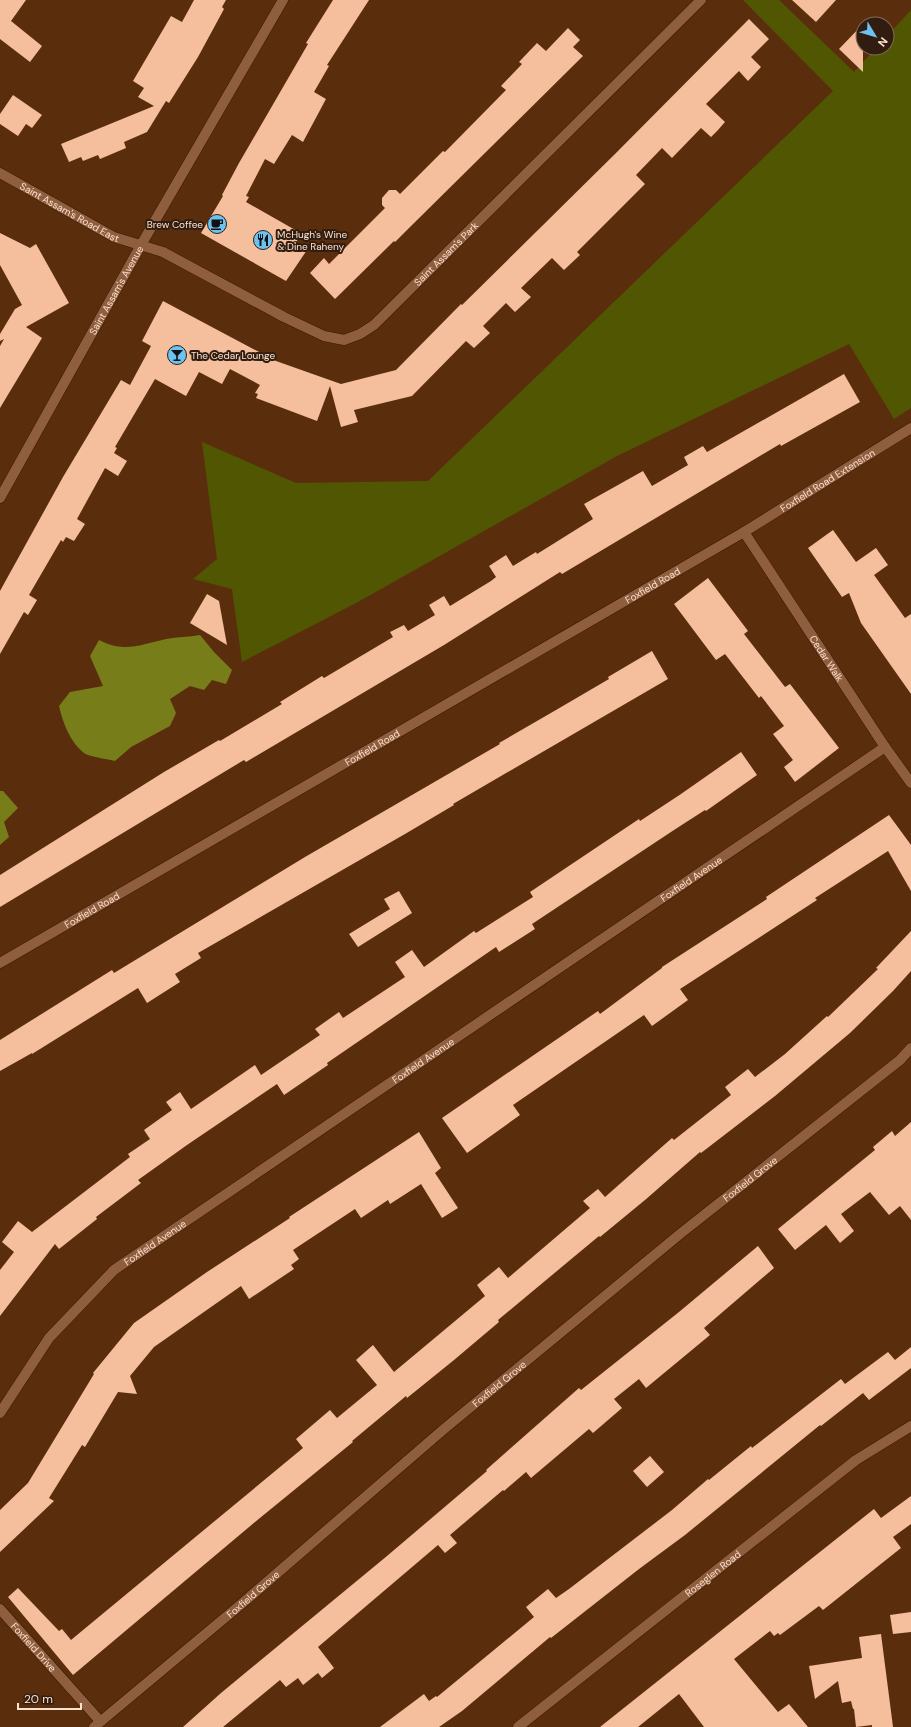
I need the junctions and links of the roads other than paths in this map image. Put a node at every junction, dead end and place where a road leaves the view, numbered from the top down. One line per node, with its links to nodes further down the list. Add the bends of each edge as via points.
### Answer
1 (283, 0): 4 (street, Saint Assam's Avenue)
2 (701, 0): 4 (street, Saint Assam's Park, via 380,320 360,334 344,340 324,336 163,252)
3 (0, 173): 4 (street, Saint Assam's Road East, via 114,237)
4 (141, 245): 6 (street, Saint Assam's Avenue)
5 (911, 428): 7 (street, Foxfield Road Extension)
6 (0, 498)
7 (744, 532): 8 (street, Cedar Walk); 10 (street, Foxfield Road)
8 (885, 747): 9 (street, Cedar Walk); 12 (street, Foxfield Avenue, via 114,1270 49,1338)
9 (911, 783)
10 (0, 963)
11 (911, 1048): 15 (street, Foxfield Grove, via 900,1060 680,1234 450,1424 240,1606)
12 (0, 1413)
13 (911, 1426): 16 (street, Roseglen Road, via 856,1460)
14 (0, 1609): 15 (street, Foxfield Drive)
15 (97, 1724)
16 (518, 1727)

